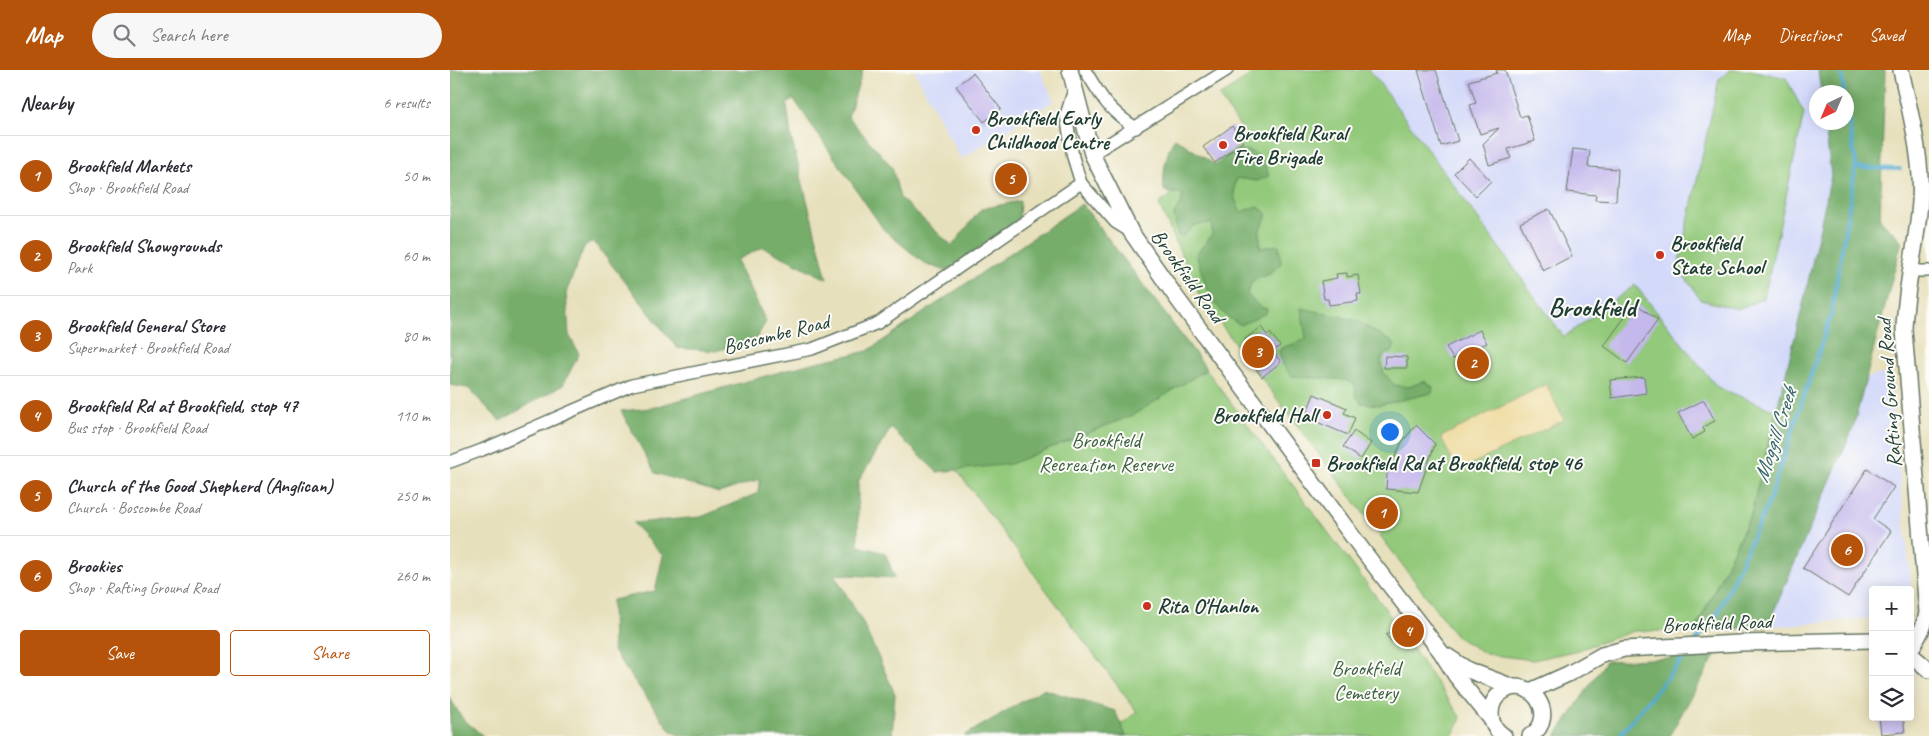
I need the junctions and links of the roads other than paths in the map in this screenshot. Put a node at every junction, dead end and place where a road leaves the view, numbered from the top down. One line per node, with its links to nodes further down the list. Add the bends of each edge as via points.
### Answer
1 (1070, 70): 5 (main road, Brookfield Road)
2 (1084, 70): 6 (street, via 1104,103)
3 (1227, 70): 6 (street)
4 (1900, 70): 10 (main road, Rafting Ground Road, via 1920,180)
5 (1075, 87): 7 (main road, Brookfield Road); 8 (street, via 1066,115)
6 (1136, 128): 7 (street)
7 (1092, 154): 9 (main road, Brookfield Road)
8 (1081, 183): 9 (street, via 1115,222); 12 (street, Boscombe Road, via 878,323 812,349 632,385)
9 (1131, 232): 15 (main road, Brookfield Road, via 1364,552)
10 (1910, 271): 11 (street); 14 (main road, Rafting Ground Road, via 1905,307 1905,357 1927,613)
11 (1929, 272)
12 (450, 462)
13 (1869, 640): 18 (main road, Brookfield Road, via 1649,646 1602,655)
14 (1914, 646)
15 (1441, 652): 19 (main road, Brookfield Road, via 1468,670); 22 (main road, Brookfield Road)
16 (1914, 657): 17 (main road)
17 (1929, 670)
18 (1568, 674): 20 (main road, Brookfield Road); 21 (main road, Brookfield Road)
19 (1513, 687): 20 (main road, Brookfield Road); 22 (main road, via 1498,695 1491,711)
20 (1530, 691): 21 (main road)
21 (1541, 704): 23 (main road, via 1542,721)
22 (1497, 730)
23 (1530, 736)

